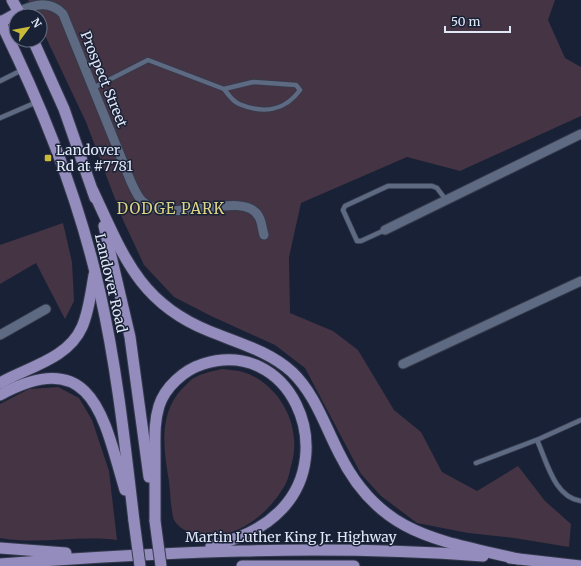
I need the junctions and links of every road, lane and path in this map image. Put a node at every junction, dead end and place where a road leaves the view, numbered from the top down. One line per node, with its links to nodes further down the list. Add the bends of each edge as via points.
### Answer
1 (29, 8): 6 (street, Prospect Street, via 40,4 50,5 59,10 66,21)
2 (0, 22): 4 (main road, Landover Road)
3 (37, 48): 11 (main road, Landover Road, via 64,109)
4 (24, 69): 5 (lane); 8 (main road, Landover Road)
5 (0, 82)
6 (93, 88): 7 (lane, via 148,60); 14 (street, Prospect Street, via 130,182 142,201 166,211 242,206 256,212)
7 (224, 89): 7 (lane, via 253,82 296,85 300,90 292,101 270,109 239,104)
8 (38, 101): 9 (lane); 15 (main road, Landover Road, via 67,177)
9 (0, 118)
10 (581, 134): 12 (street)
11 (93, 191): 27 (main road, Landover Road, via 113,261 130,337); 31 (main road, via 126,259 154,298 191,323 271,356 300,380 312,398 350,475 363,493 380,509 405,527 431,538)
12 (446, 200): 13 (street); 13 (lane, via 437,188 432,186 388,186 345,206 343,210 357,240 361,241)
13 (385, 230)
14 (264, 235)
15 (95, 271): 20 (main road, via 85,320 75,340 52,358); 26 (main road, Landover Road, via 112,352)
16 (581, 281): 19 (street)
17 (46, 310): 18 (street)
18 (0, 335)
19 (403, 364)
20 (0, 383)
21 (0, 395): 26 (main road, via 26,383 51,379 74,383 87,392 97,405 105,423)
22 (581, 420): 23 (lane)
23 (537, 440): 24 (lane); 25 (lane, via 556,482 564,493 572,499)
24 (476, 463)
25 (581, 501)
26 (134, 521): 33 (main road, Landover Road, bridge)
27 (155, 521): 29 (main road, via 155,426 161,401 173,383 198,366 222,360 248,363 277,378 298,405 305,430 305,459 297,487 282,509 252,532 234,540); 34 (main road, Landover Road, bridge)
28 (0, 548): 30 (main road)
29 (190, 551): 30 (main road, Martin Luther King Jr. Highway); 31 (main road, Martin Luther King Jr. Highway, via 372,550)
30 (114, 556): 32 (main road, Martin Luther King Jr. Highway)
31 (518, 559): 37 (main road, Martin Luther King Jr. Highway)
32 (0, 564)
33 (140, 566)
34 (162, 566)
35 (242, 566): 36 (main road, Martin Luther King Jr. Highway)
36 (354, 566)
37 (581, 566)

